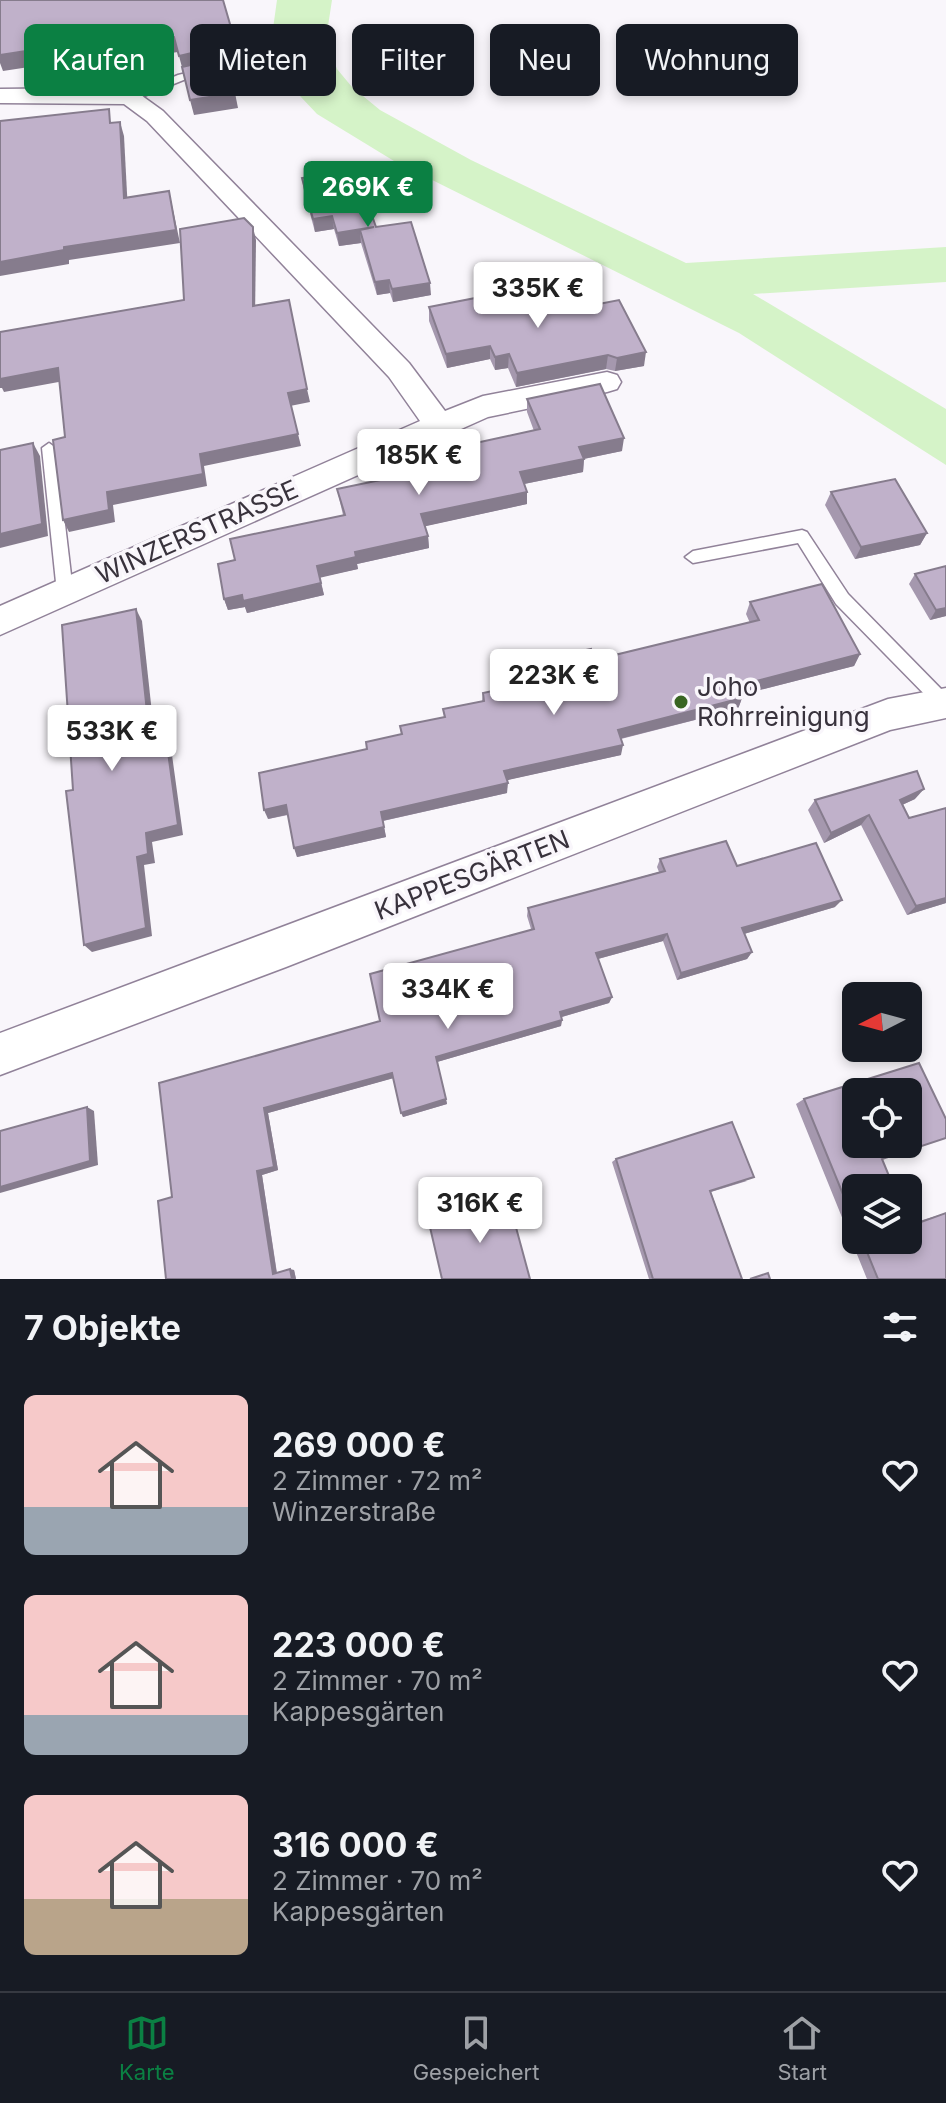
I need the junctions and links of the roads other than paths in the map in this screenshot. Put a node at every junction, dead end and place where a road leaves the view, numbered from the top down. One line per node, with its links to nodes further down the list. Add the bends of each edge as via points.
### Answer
1 (190, 75): 3 (lane)
2 (0, 96): 3 (street)
3 (130, 98): 5 (street, via 155,116 399,370)
4 (607, 382): 5 (street, WINZERSTRASSE, via 483,407)
5 (439, 425): 8 (street, WINZERSTRASSE)
6 (49, 448): 8 (lane)
7 (693, 557): 10 (lane, via 802,536 842,599)
8 (65, 592): 9 (street, WINZERSTRASSE)
9 (0, 621)
10 (944, 702): 11 (street, KAPPESGÄRTEN, via 888,715)
11 (0, 1054)

